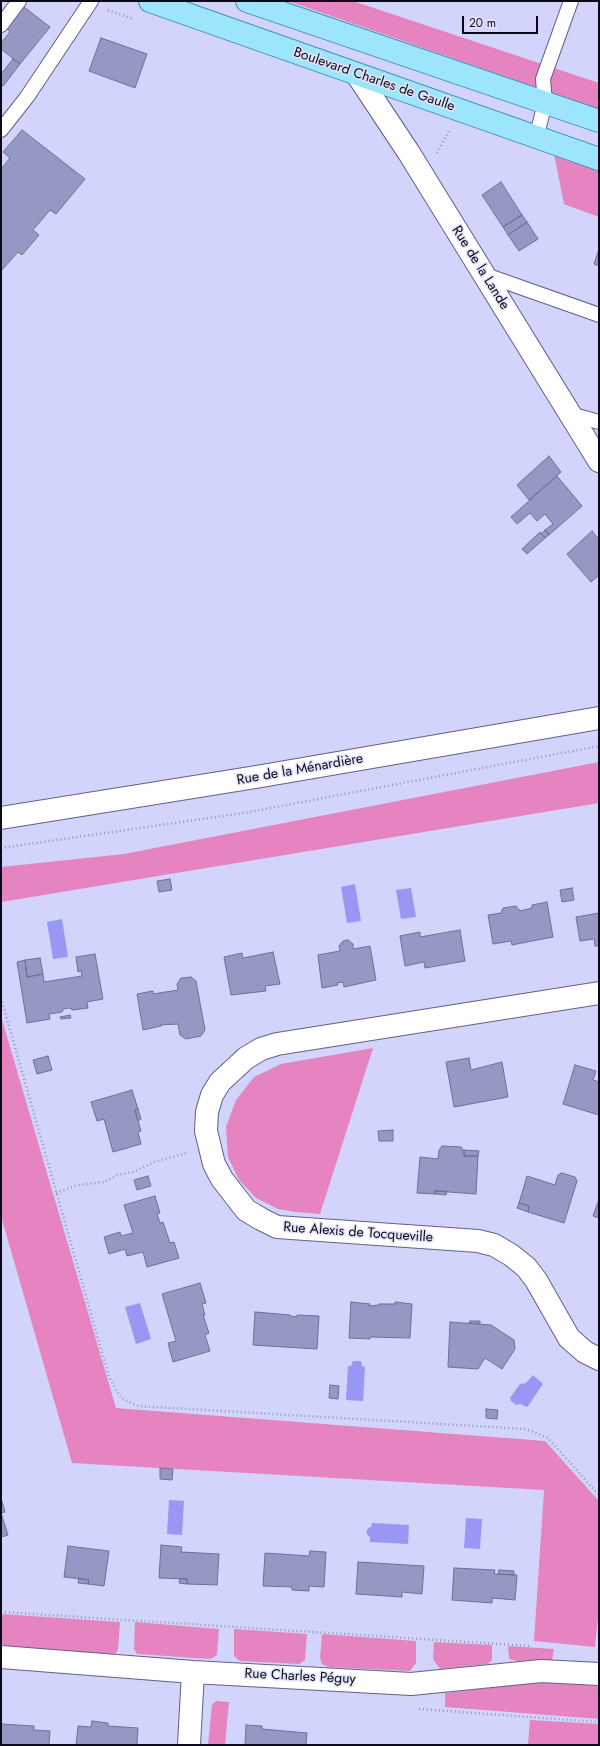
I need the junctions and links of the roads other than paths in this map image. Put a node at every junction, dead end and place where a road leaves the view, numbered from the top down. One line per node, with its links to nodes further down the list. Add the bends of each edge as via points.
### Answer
1 (19, 1): 6 (lane)
2 (91, 1): 10 (lane, via 27,97)
3 (150, 1): 7 (main road, Boulevard Charles de Gaulle)
4 (247, 1): 8 (main road)
5 (571, 1): 8 (lane, via 544,79)
6 (1, 25)
7 (358, 76): 11 (main road, Boulevard Charles de Gaulle); 13 (street, Rue de la Lande, via 381,108)
8 (545, 103): 9 (main road); 11 (lane)
9 (599, 121)
10 (1, 130)
11 (536, 138): 12 (main road, Boulevard Charles de Gaulle)
12 (599, 159)
13 (483, 274): 14 (lane); 15 (street, Rue de la Lande)
14 (599, 315)
15 (570, 414): 16 (lane); 17 (street, Rue de la Lande)
16 (599, 422)
17 (599, 461)
18 (599, 718): 19 (street, Rue de la Ménardière)
19 (1, 818)
20 (599, 993): 21 (street, Rue Alexis de Tocqueville, via 278,1044 261,1049 232,1069 220,1082 212,1094 207,1112 206,1131 214,1164 233,1195 246,1210 277,1227 478,1241 494,1246 526,1267 569,1338 585,1352)
21 (599, 1359)
22 (1, 1657): 23 (street, Rue Charles Péguy)
23 (194, 1672): 24 (street, Rue Charles Péguy, via 411,1684 541,1670); 25 (street)
24 (599, 1674)
25 (189, 1745)

